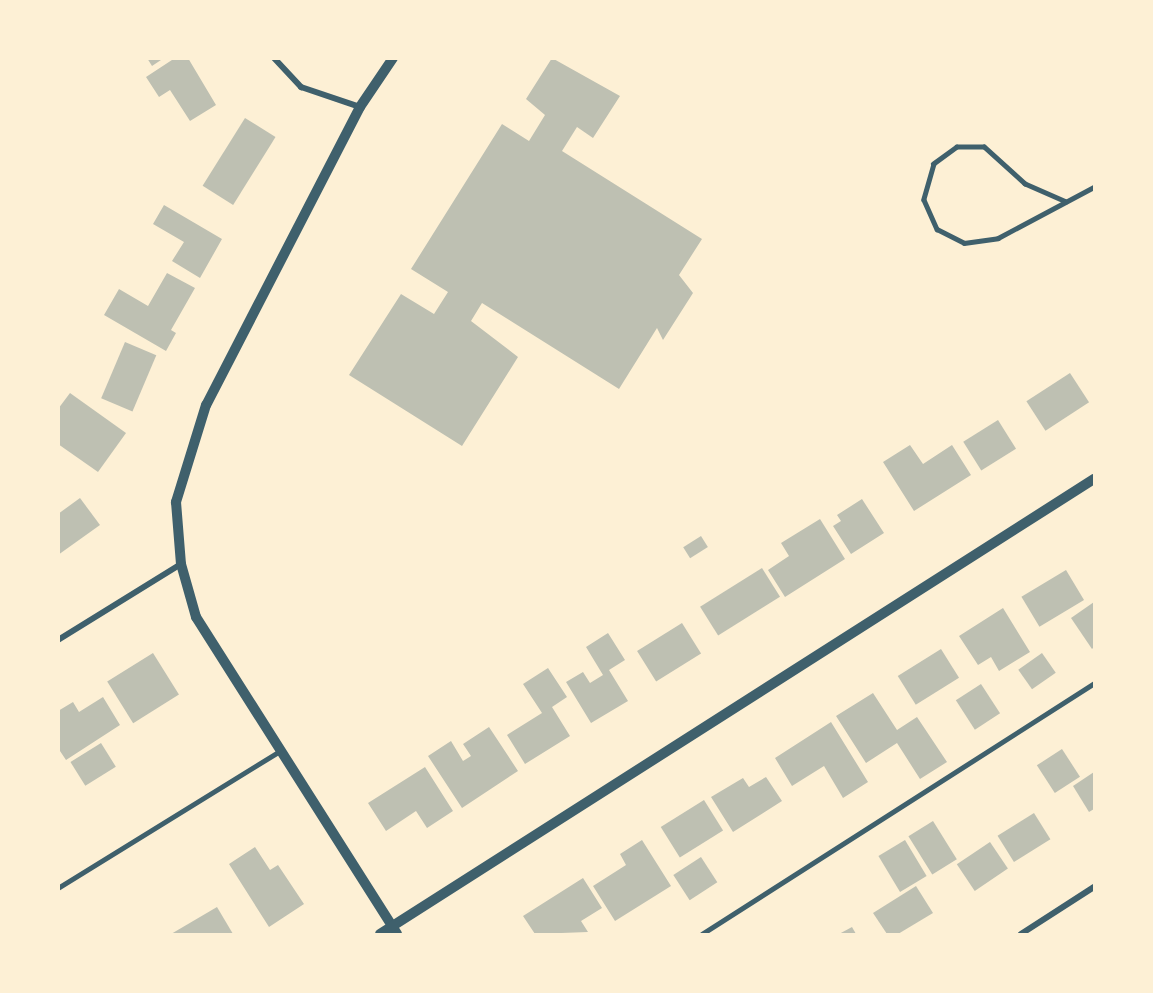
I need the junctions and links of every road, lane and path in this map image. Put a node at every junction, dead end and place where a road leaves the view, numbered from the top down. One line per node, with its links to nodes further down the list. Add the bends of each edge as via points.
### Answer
1 (274, 58): 3 (street, via 301,87)
2 (393, 58): 3 (street)
3 (360, 107): 7 (street, via 207,405 176,502)
4 (1095, 187): 5 (lane)
5 (1066, 201): 5 (lane, via 998,238 964,243 937,228 924,200 934,164 957,147 984,147 1025,184)
6 (1095, 479): 13 (street)
7 (181, 564): 8 (street); 10 (street, via 196,617)
8 (58, 640)
9 (1095, 683): 15 (lane)
10 (280, 751): 12 (lane); 13 (street)
11 (1095, 887): 16 (street)
12 (58, 888)
13 (395, 930): 14 (street)
14 (380, 934)
15 (702, 934)
16 (1021, 934)

